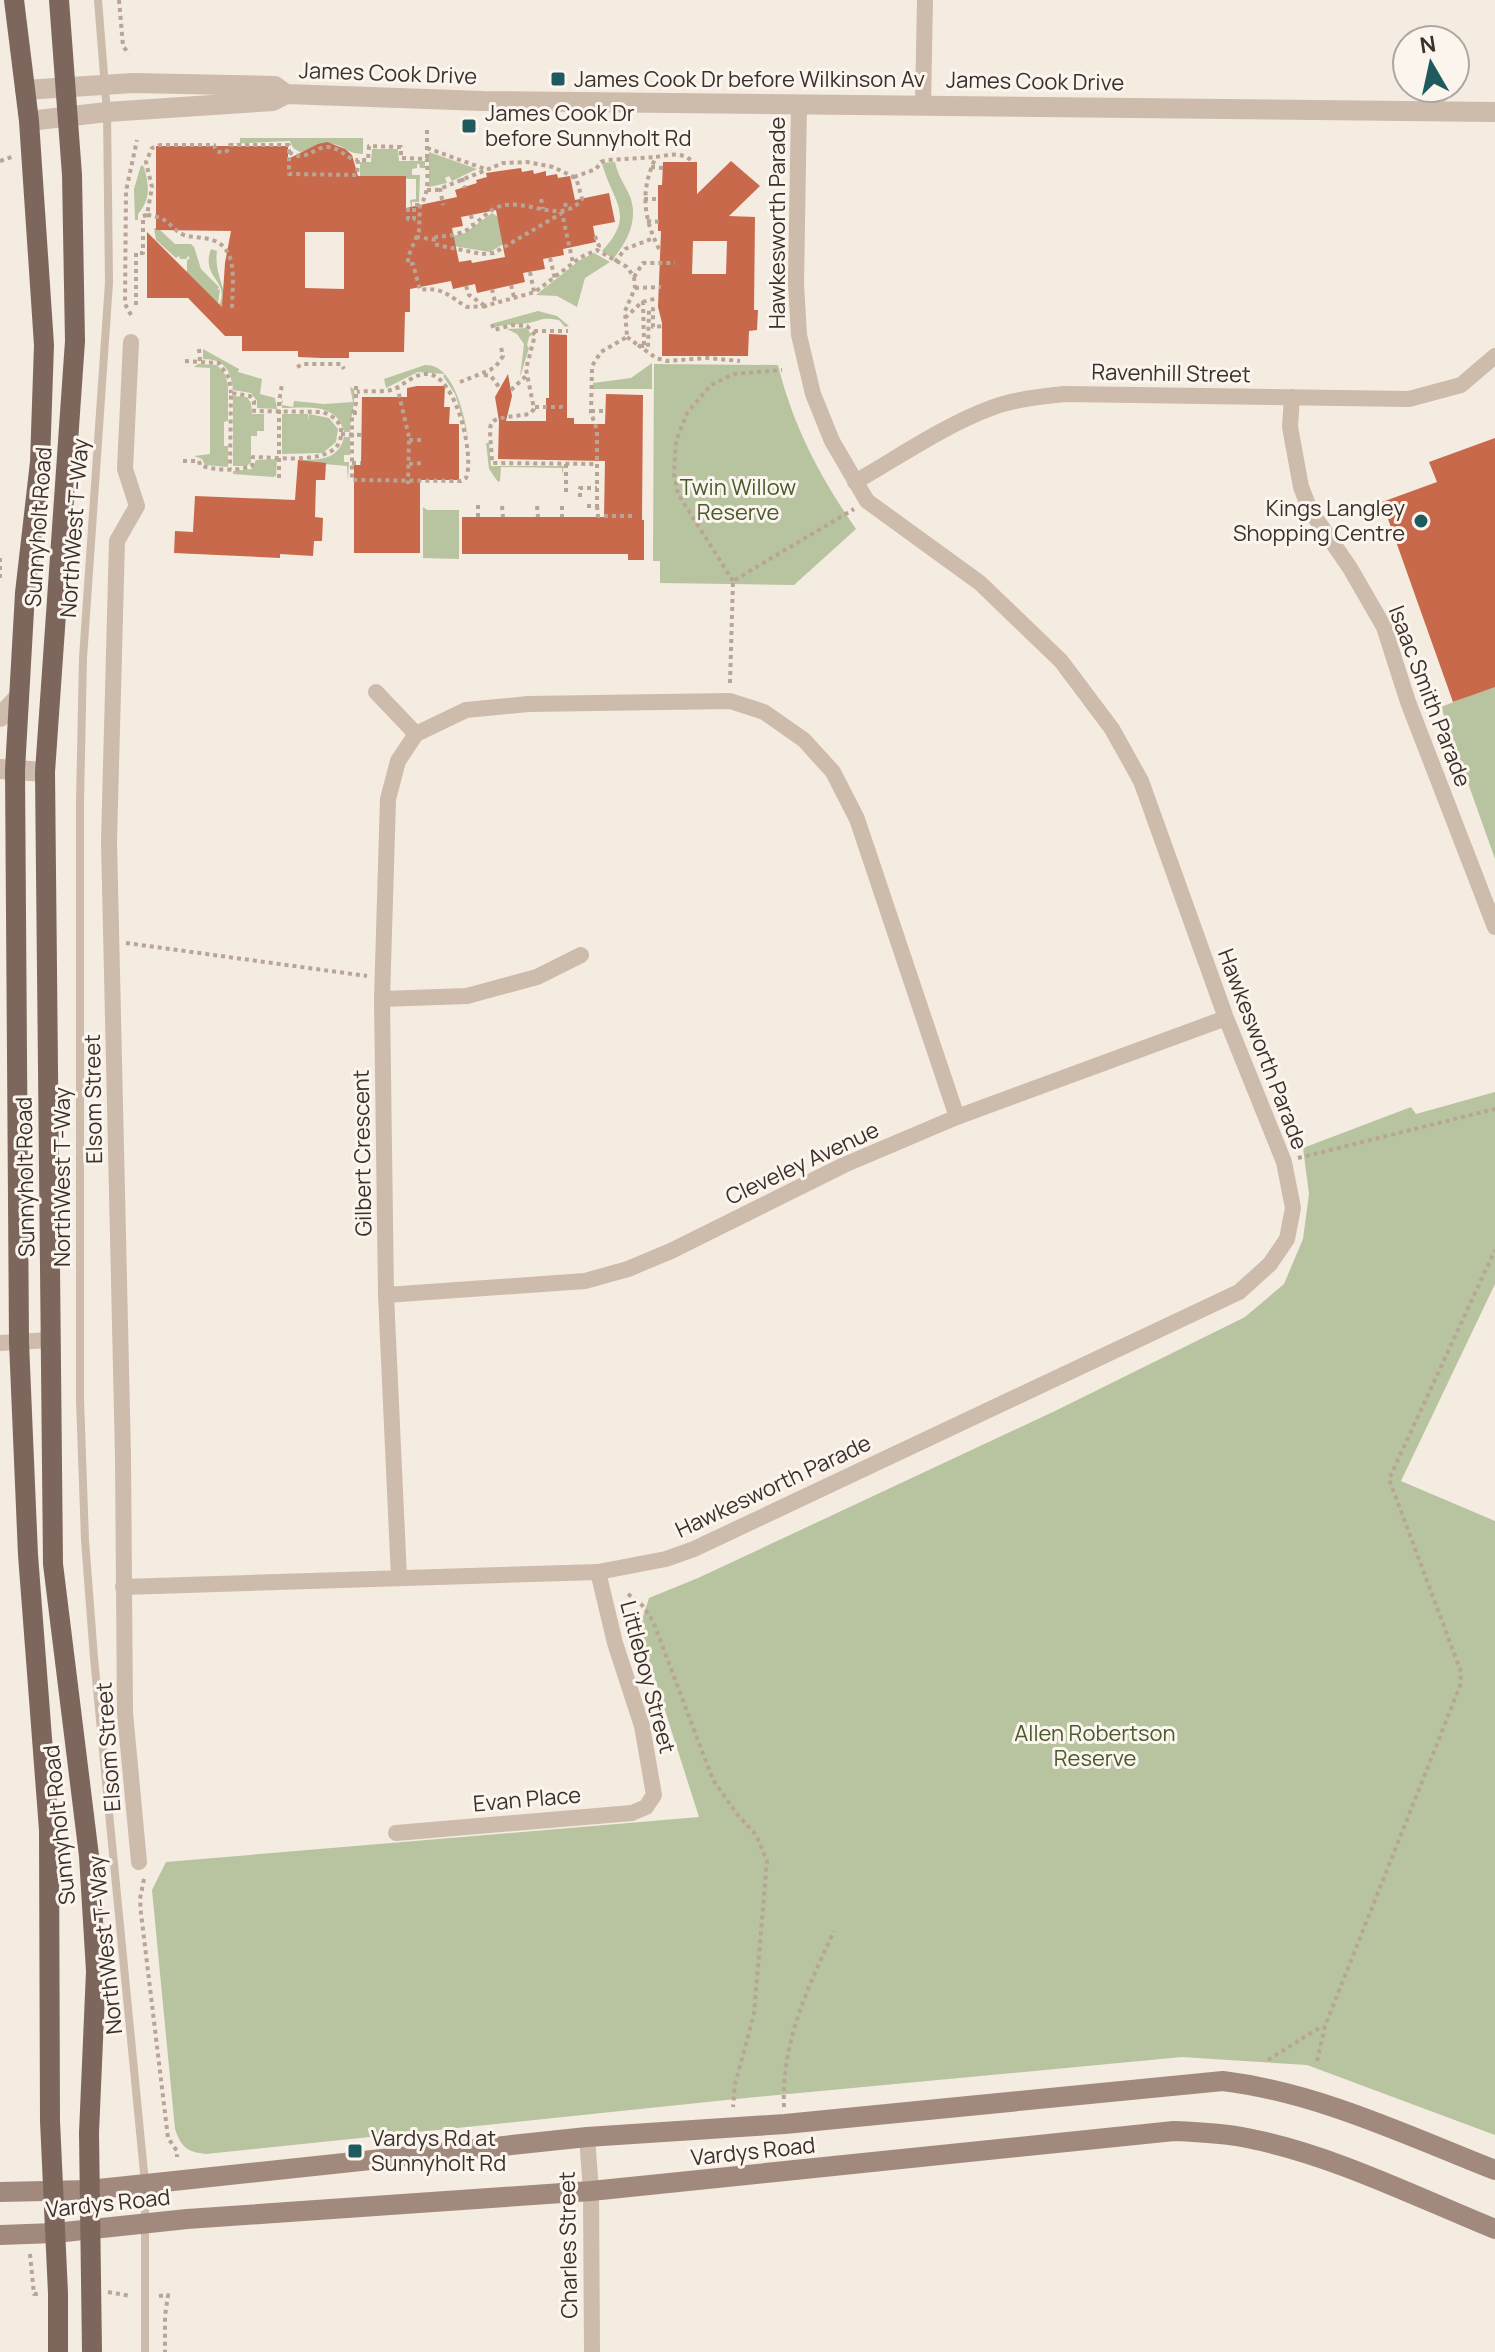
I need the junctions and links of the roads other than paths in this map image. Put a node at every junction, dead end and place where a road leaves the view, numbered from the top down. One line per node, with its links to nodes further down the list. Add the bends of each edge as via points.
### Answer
1 (14, 0): 7 (main road, Sunnyholt Road)
2 (59, 0): 6 (main road, Sunnyholt Road)
3 (98, 0): 5 (lane, NorthWest T-Way)
4 (925, 0): 10 (street)
5 (105, 84): 6 (street, James Cook Drive); 8 (street, James Cook Drive, via 275,86); 11 (lane, NorthWest T-Way)
6 (67, 87): 7 (street, James Cook Drive); 13 (main road, Sunnyholt Road)
7 (25, 90): 14 (main road, Sunnyholt Road)
8 (286, 94): 9 (street, James Cook Drive); 11 (street, James Cook Drive, via 273,101)
9 (799, 103): 10 (street, James Cook Drive); 18 (street, Hawkesworth Parade, via 799,335 821,416)
10 (923, 104): 12 (street, James Cook Drive)
11 (107, 112): 13 (street, James Cook Drive); 41 (lane, NorthWest T-Way, via 109,283 83,658 80,1399 89,1599)
12 (1495, 112)
13 (69, 115): 14 (street, James Cook Drive); 24 (main road, Sunnyholt Road, via 75,341)
14 (29, 121): 20 (main road, Sunnyholt Road, via 44,345 40,462)
15 (131, 342): 35 (street, Elsom Street, via 125,469 137,506 117,541 109,841)
16 (1495, 356): 17 (street, Ravenhill Street, via 1461,385 1409,399)
17 (1292, 397): 18 (street, Ravenhill Street, via 1064,394 1022,399 954,425); 25 (street, Isaac Smith Parade, via 1290,427 1301,487 1384,627)
18 (855, 482): 28 (street, Hawkesworth Parade, via 867,501 980,583 1061,661 1112,729 1141,781)
19 (376, 692): 22 (street)
20 (19, 697): 21 (street); 23 (main road, Sunnyholt Road)
21 (0, 717)
22 (416, 734): 27 (street, Gilbert Crescent, via 398,761 388,799); 29 (street, via 466,710 730,701 764,712 804,740 833,772 857,819)
23 (8, 770): 24 (street); 32 (main road, Sunnyholt Road)
24 (45, 772): 31 (main road, Sunnyholt Road)
25 (1495, 927)
26 (581, 955): 27 (street, via 537,977 467,996)
27 (382, 999): 30 (street, Gilbert Crescent)
28 (1226, 1018): 29 (street, Cleveley Avenue); 33 (street, Hawkesworth Parade, via 1284,1162 1293,1208 1287,1239 1270,1264 1239,1292 694,1549)
29 (957, 1117): 30 (street, Cleveley Avenue, via 628,1269 585,1281)
30 (386, 1295): 34 (street, Gilbert Crescent)
31 (50, 1340): 32 (street); 42 (main road, Sunnyholt Road, via 53,1564 89,1856 96,1971)
32 (9, 1342): 45 (main road, Sunnyholt Road, via 49,1830)
33 (598, 1572): 34 (street, Hawkesworth Parade); 36 (street, Littleboy Street, via 642,1726)
34 (399, 1578): 35 (street, Hawkesworth Parade)
35 (123, 1587): 38 (street, Elsom Street, via 127,1752)
36 (654, 1795): 37 (street, Evan Place, via 646,1807 632,1813)
37 (396, 1833)
38 (139, 1862)
39 (587, 2137): 40 (main road, Vardys Road, via 785,2124 1223,2081 1323,2103); 41 (main road, Vardys Road); 43 (street, Charles Street)
40 (1495, 2170)
41 (145, 2183): 42 (main road, Vardys Road); 46 (lane, NorthWest T-Way)
42 (89, 2190): 45 (main road, Vardys Road); 48 (main road, Sunnyholt Road)
43 (591, 2191): 46 (main road, Vardys Road); 47 (main road, Vardys Road, via 1174,2131 1284,2146); 54 (street, Charles Street)
44 (0, 2192): 45 (main road, Vardys Road)
45 (54, 2193): 49 (main road, Sunnyholt Road)
46 (145, 2223): 48 (main road, Vardys Road); 53 (lane, NorthWest T-Way)
47 (1495, 2229)
48 (89, 2230): 49 (main road, Vardys Road); 52 (main road, Sunnyholt Road)
49 (55, 2233): 50 (main road, Vardys Road); 51 (main road, Sunnyholt Road)
50 (0, 2235)
51 (58, 2352)
52 (92, 2352)
53 (145, 2352)
54 (592, 2352)

